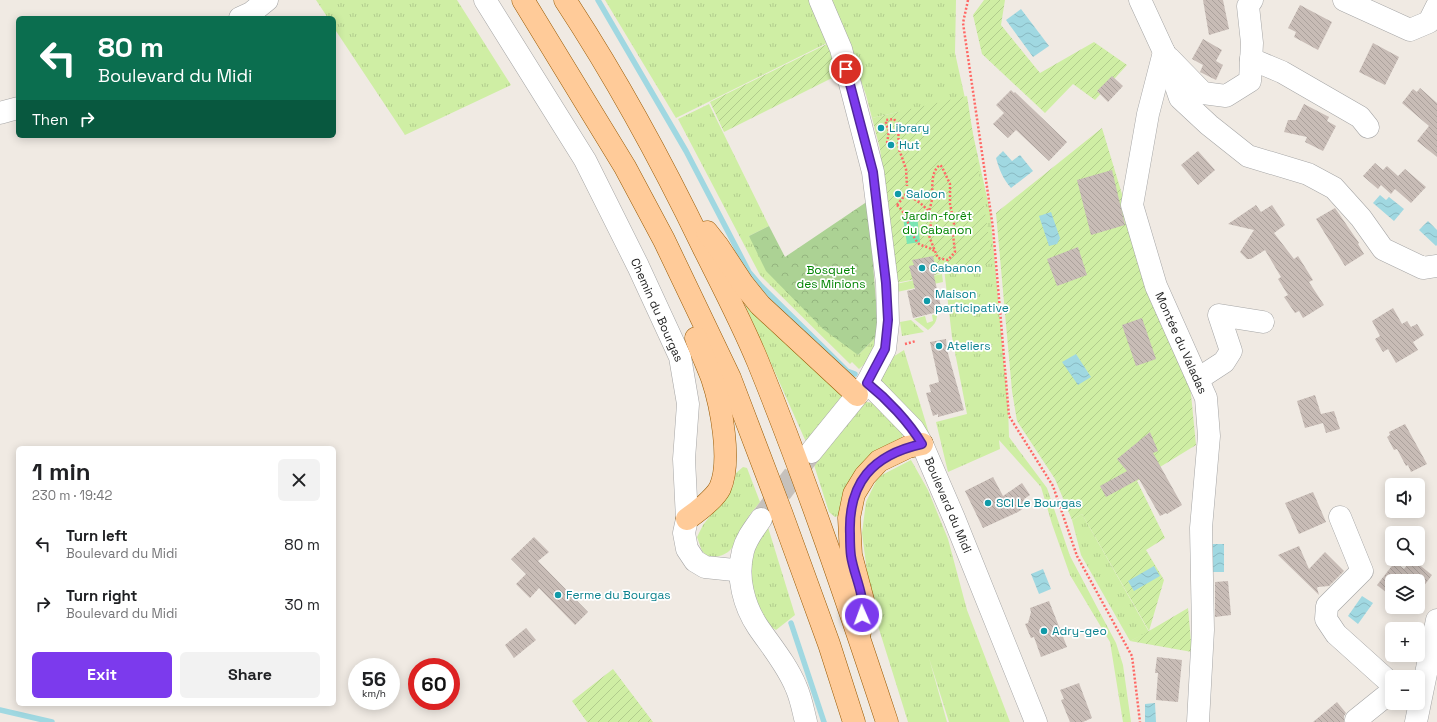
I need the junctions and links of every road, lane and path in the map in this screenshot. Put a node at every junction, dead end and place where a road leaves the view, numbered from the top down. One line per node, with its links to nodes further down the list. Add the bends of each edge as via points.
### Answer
1 (268, 0): 11 (street)
2 (485, 0): 32 (street, Chemin du Bourgas, via 585,160 680,357 688,404 684,458)
3 (523, 0): 18 (main road)
4 (565, 0): 20 (main road, via 604,62)
5 (820, 0): 28 (street, via 841,49 873,172 886,283 888,320 885,349)
6 (968, 0): 46 (path, via 963,23 993,228 1009,416 1053,486 1077,556 1132,656)
7 (1140, 0): 12 (street)
8 (1252, 0): 13 (street, via 1248,6)
9 (1344, 0): 10 (street, via 1410,30 1429,22)
10 (1437, 6)
11 (244, 16)
12 (1164, 52): 13 (street, via 1203,93 1226,96 1250,81); 25 (street, via 1180,98 1248,156 1308,174 1334,188 1361,218 1383,249 1423,268); 27 (street, Montée du Valadas, via 1148,114 1132,205 1156,286)
13 (1251, 59): 17 (street, via 1282,72 1360,117)
14 (16, 109): 15 (street)
15 (0, 113)
16 (887, 126): 19 (path, via 886,120 896,120 898,149 906,169)
17 (1368, 127)
18 (625, 167): 32 (main road, via 712,379 721,414 726,449 725,471 720,488 701,510); 43 (main road, via 664,240 730,378 826,636)
19 (907, 186)
20 (682, 203): 28 (main road, via 718,246 760,305); 36 (main road, via 757,360 823,532)
21 (897, 204): 22 (path); 23 (path, via 906,194); 24 (path, via 919,244)
22 (894, 210)
23 (929, 211): 24 (path, via 929,236); 24 (path, via 932,199 931,186 940,165 950,184 956,252 948,260 938,258)
24 (935, 251)
25 (1437, 266)
26 (1263, 322): 27 (street, via 1219,315 1231,351 1224,362)
27 (1198, 379): 47 (street, Montée du Valadas, via 1206,398 1209,436 1201,528 1203,630)
28 (862, 389): 29 (street, Boulevard du Midi, via 875,390 913,429); 30 (street)
29 (922, 444): 36 (main road, via 908,447 879,461 865,476 854,494 849,518 851,555 864,604); 45 (street, Boulevard du Midi)
30 (811, 452)
31 (1340, 517): 38 (street, via 1362,571 1327,606 1326,619 1336,634)
32 (687, 519): 34 (street, Chemin du Bourgas, via 684,533 687,549 695,561 705,567)
33 (760, 519): 34 (street, via 743,551)
34 (740, 569): 42 (street, via 748,609 796,687)
35 (1437, 620): 37 (street)
36 (859, 637): 44 (main road)
37 (1425, 673)
38 (1385, 678)
39 (1385, 697): 41 (street)
40 (1418, 710): 48 (street)
41 (1356, 720)
42 (806, 722)
43 (854, 722)
44 (887, 722)
45 (1036, 722)
46 (1140, 722)
47 (1198, 722)
48 (1416, 722)

